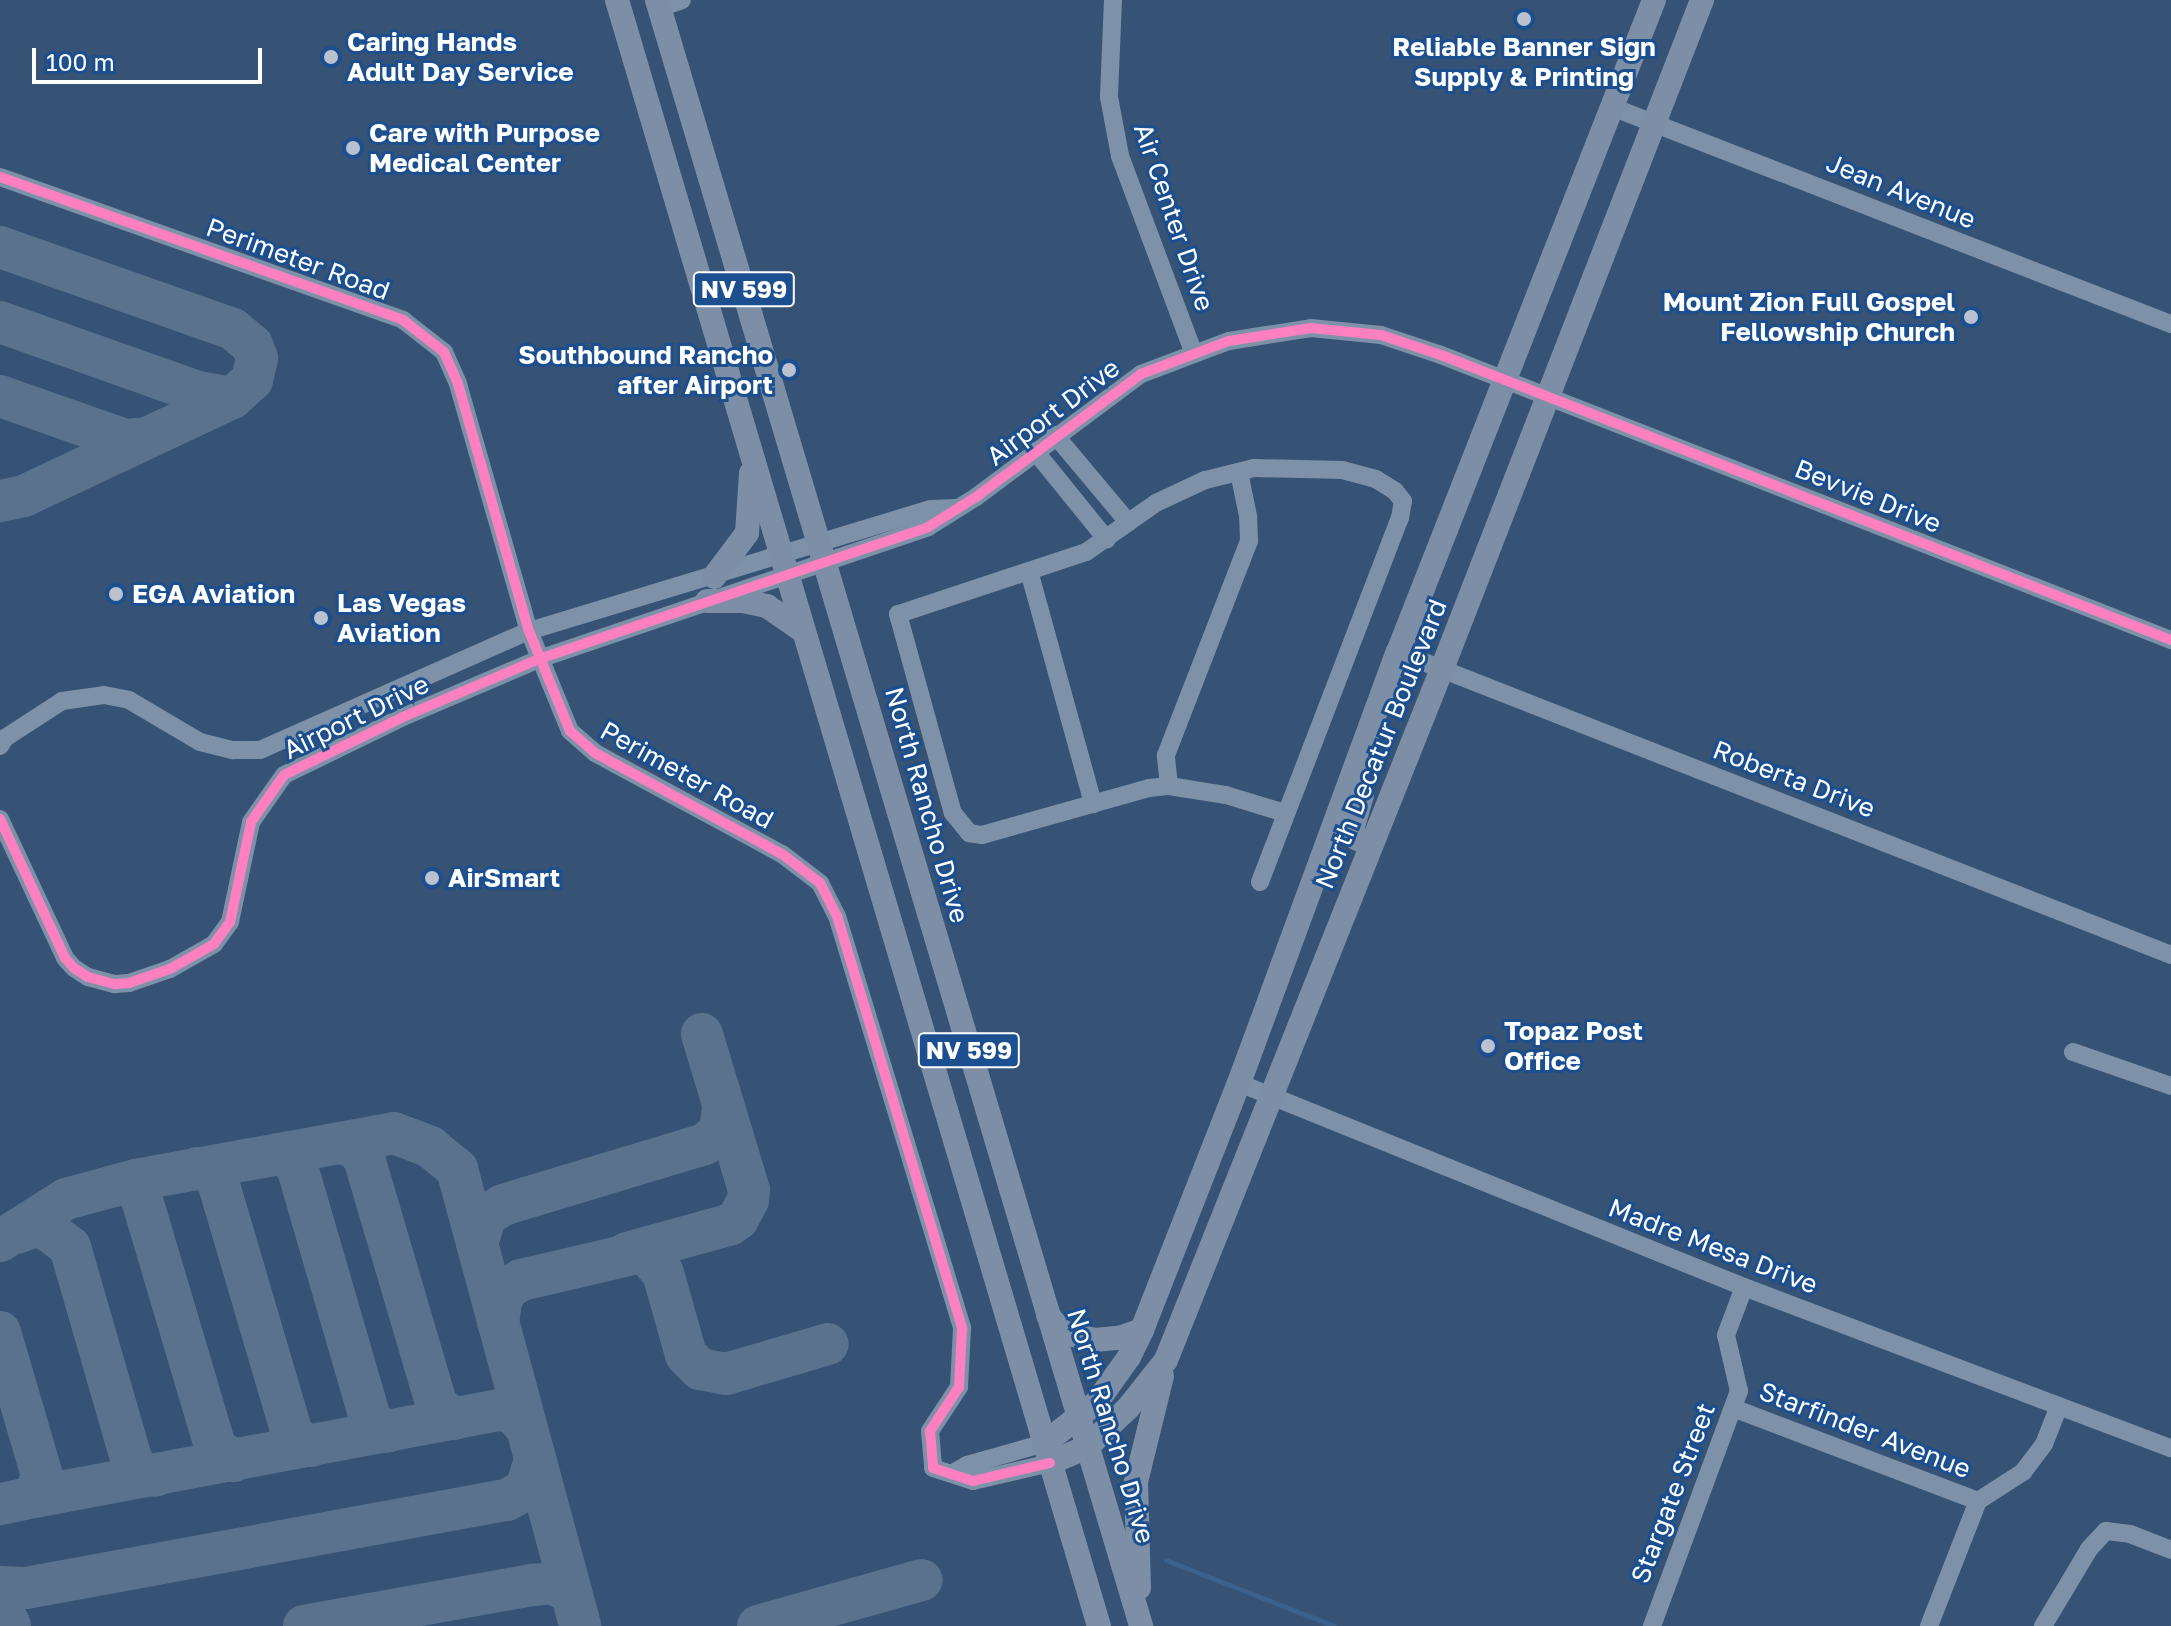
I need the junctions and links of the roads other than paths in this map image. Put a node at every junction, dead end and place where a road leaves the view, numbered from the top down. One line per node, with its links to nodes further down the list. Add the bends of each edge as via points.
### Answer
1 (617, 0): 15 (main road, NV 599)
2 (1113, 0): 10 (street, Air Center Drive, via 1109,97 1120,156)
3 (1654, 0): 6 (main road, North Decatur Boulevard)
4 (1702, 0): 7 (main road, North Decatur Boulevard)
5 (663, 2): 19 (main road, North Rancho Drive / NV 599)
6 (1612, 107): 7 (street, Jean Avenue); 11 (main road, North Decatur Boulevard)
7 (1654, 123): 9 (street, Jean Avenue); 12 (main road, North Decatur Boulevard)
8 (0, 177): 24 (street, Perimeter Road, via 418,329 444,352 454,374)
9 (2171, 324)
10 (1194, 354): 11 (street, Airport Drive, via 1229,341 1311,328 1381,335); 13 (street, Airport Drive, via 1141,374)
11 (1506, 380): 12 (street, Airport Drive); 27 (main road, North Decatur Boulevard)
12 (1547, 395): 26 (street, Bevvie Drive); 29 (main road, North Decatur Boulevard)
13 (1055, 435): 14 (street, Airport Drive); 17 (street)
14 (1035, 451): 18 (street); 19 (street, Airport Drive, via 946,519)
15 (752, 459): 20 (main road, NV 599); 22 (main road, via 747,533)
16 (1239, 472): 17 (street, via 1205,480); 32 (street, via 1249,541 1166,755); 34 (street, via 1343,470 1376,479 1403,501)
17 (1128, 522): 18 (street)
18 (1107, 540): 21 (street)
19 (824, 552): 20 (street); 44 (main road, North Rancho Drive / NV 599)
20 (784, 565): 22 (street, Airport Drive); 23 (street, Airport Drive); 25 (main road, NV 599)
21 (1029, 571): 33 (street); 33 (street, via 898,614 953,813 969,833 982,835)
22 (714, 577): 24 (street, Airport Drive)
23 (707, 601): 25 (main road, via 767,606); 28 (street, Airport Drive)
24 (529, 631): 28 (street, Perimeter Road); 31 (street, Airport Drive, via 260,750 200,742 129,700 104,695 62,701)
25 (803, 631): 52 (main road, NV 599)
26 (2171, 640)
27 (1398, 652): 29 (street, Roberta Drive); 30 (main road, North Decatur Boulevard)
28 (539, 659): 35 (street, Airport Drive, via 284,775 251,822 230,922 214,944 170,969 129,983 88,977 65,958); 52 (street, Perimeter Road, via 570,731 595,753 782,854 820,883 837,916 962,1328 959,1387 930,1431 933,1468 973,1481)
29 (1442, 669): 36 (main road, North Decatur Boulevard); 38 (street, Roberta Drive)
30 (1377, 710): 36 (main road, via 1370,774 1352,830); 40 (main road, North Decatur Boulevard)
31 (0, 746)
32 (1169, 786): 33 (street); 34 (street, via 1226,795)
33 (1093, 804)
34 (1285, 813): 37 (street)
35 (0, 819)
36 (1372, 845): 42 (main road, North Decatur Boulevard)
37 (1260, 882)
38 (2171, 955)
39 (2073, 1052): 41 (street)
40 (1239, 1083): 42 (street, Madre Mesa Drive); 45 (main road, North Decatur Boulevard)
41 (2171, 1086)
42 (1270, 1097): 43 (street, Madre Mesa Drive); 46 (main road, North Decatur Boulevard)
43 (1744, 1287): 47 (street, Madre Mesa Drive); 48 (street, Stargate Street, via 1726,1335 1739,1391)
44 (1048, 1315): 45 (main road, via 1062,1332 1094,1340); 49 (main road, North Rancho Drive / NV 599)
45 (1142, 1330): 49 (main road, North Decatur Boulevard, via 1129,1357)
46 (1166, 1360): 50 (main road, North Decatur Boulevard, via 1128,1408); 55 (main road, via 1136,1482)
47 (2059, 1406): 51 (street, Madre Mesa Drive); 53 (street, via 2044,1444 2023,1472)
48 (1733, 1408): 53 (street, Starfinder Avenue); 57 (street, Stargate Street)
49 (1079, 1420): 50 (main road, North Rancho Drive / NV 599); 52 (main road, North Decatur Boulevard)
50 (1087, 1447): 52 (main road, North Decatur Boulevard); 55 (main road, North Rancho Drive / NV 599)
51 (2171, 1448)
52 (1048, 1453): 56 (main road, NV 599)
53 (1978, 1501): 58 (street)
54 (2171, 1550): 59 (street, via 2106,1531 2089,1549)
55 (1141, 1624)
56 (1099, 1626)
57 (1652, 1626)
58 (1929, 1626)
59 (2043, 1626)

